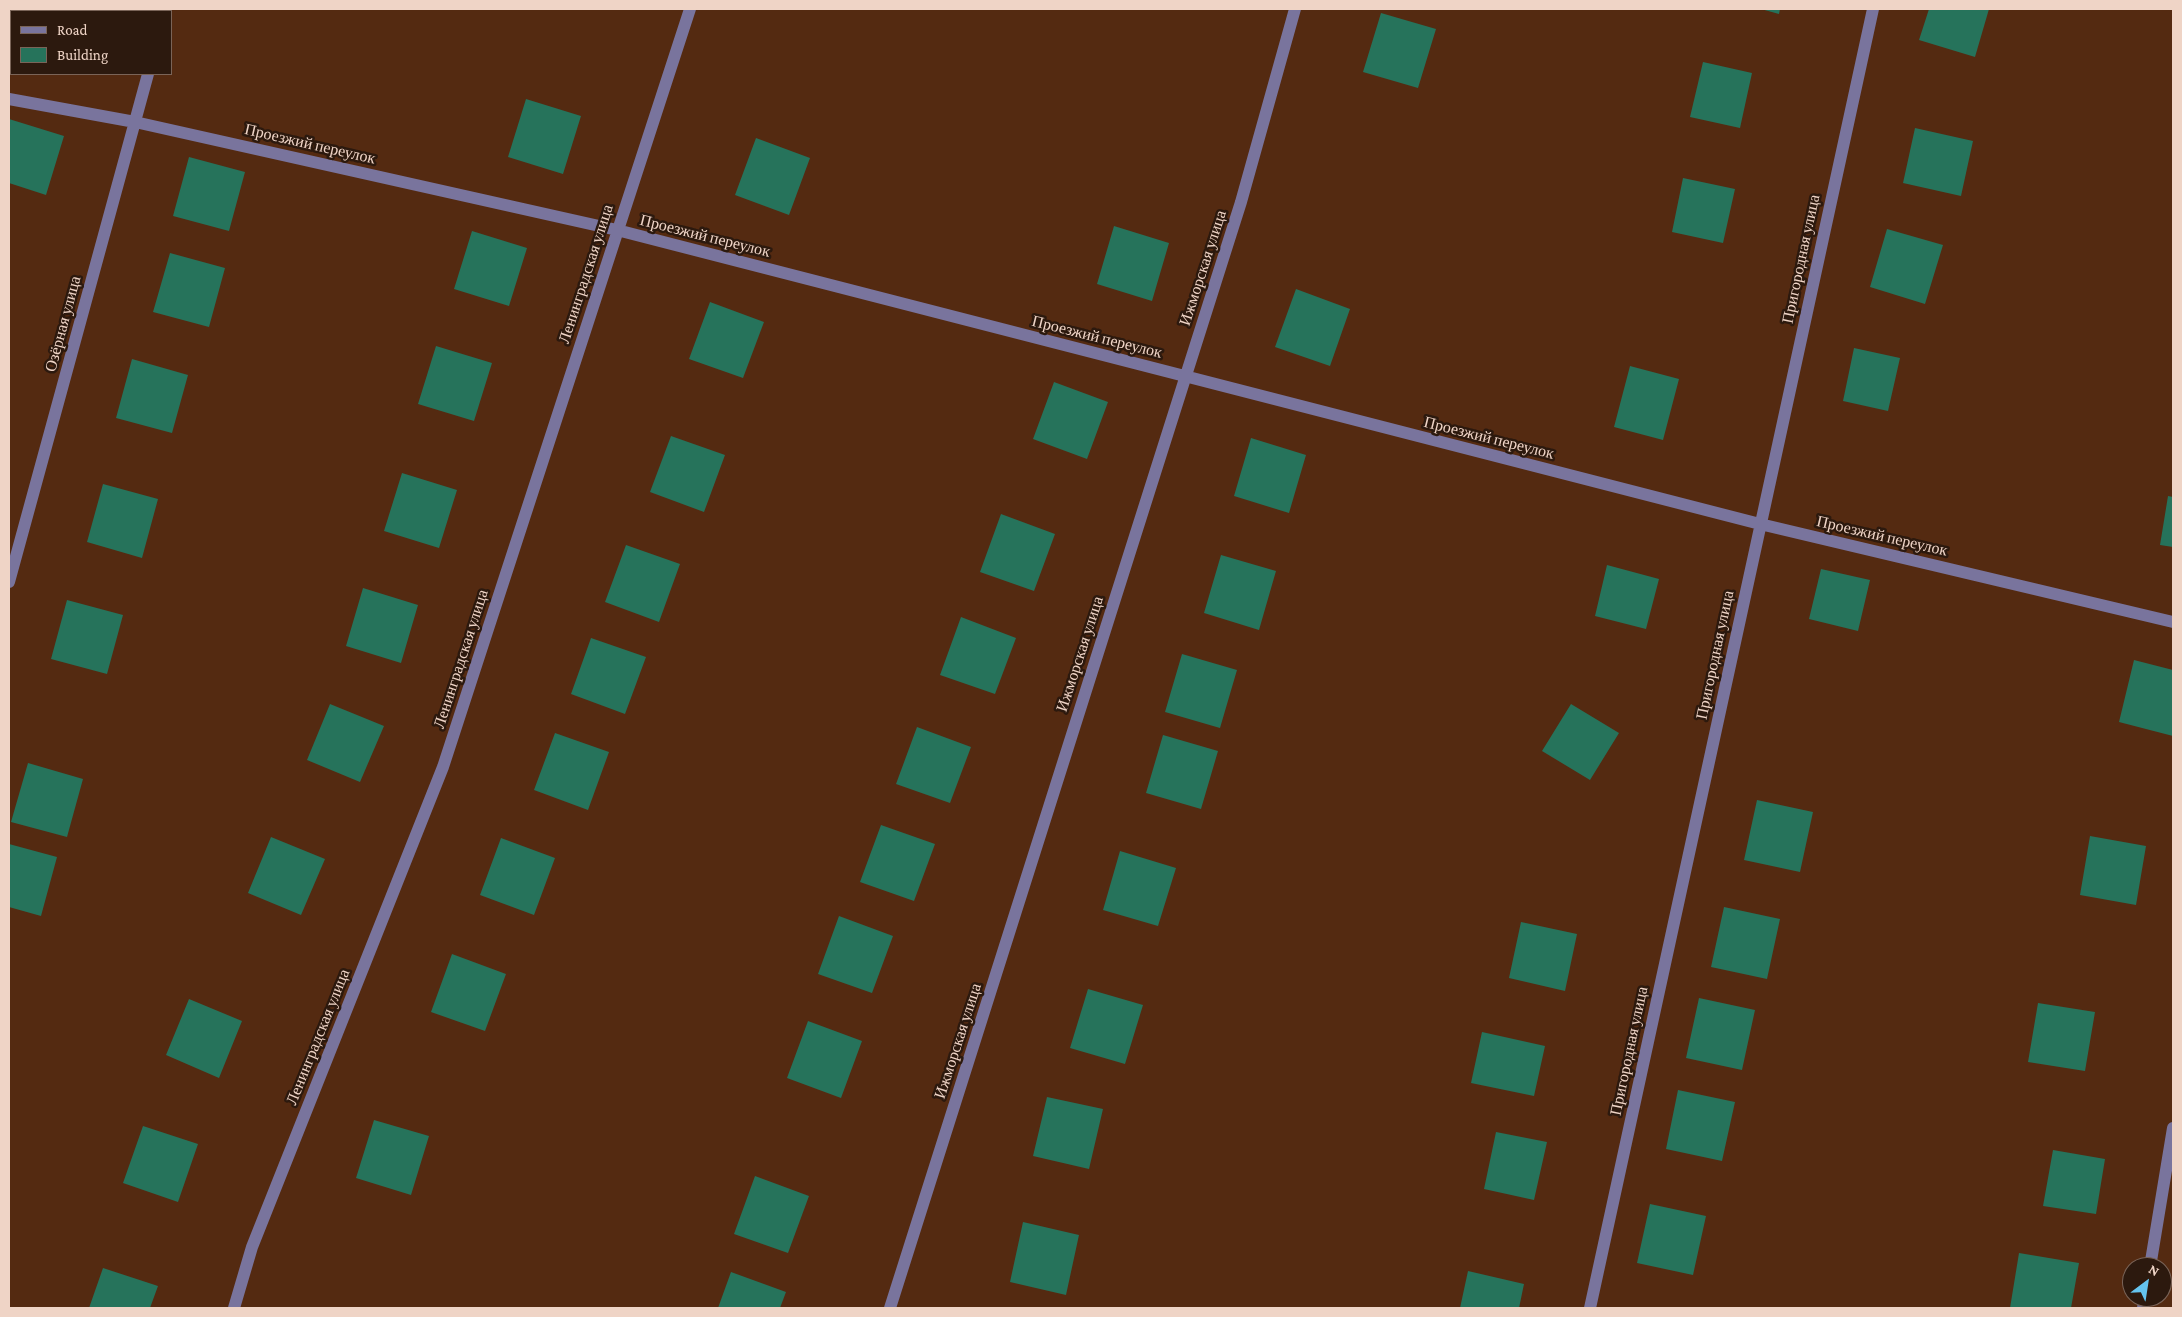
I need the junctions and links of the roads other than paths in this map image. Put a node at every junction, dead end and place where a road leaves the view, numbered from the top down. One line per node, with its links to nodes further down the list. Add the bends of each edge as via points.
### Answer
1 (690, 9): 7 (street, Ленинградская улица)
2 (1295, 9): 8 (street, Ижморская улица, via 1241,202)
3 (1872, 9): 9 (street, Пригородная улица)
4 (148, 75): 6 (street, Озёрная улица)
5 (9, 99): 6 (street, Проезжий переулок)
6 (135, 122): 7 (street, Проезжий переулок); 10 (street, Озёрная улица)
7 (618, 230): 8 (street, Проезжий переулок); 14 (street, Ленинградская улица, via 442,766 252,1247)
8 (1185, 377): 9 (street, Проезжий переулок); 15 (street, Ижморская улица)
9 (1760, 524): 11 (street, Проезжий переулок); 16 (street, Пригородная улица)
10 (9, 582)
11 (2173, 622)
12 (2173, 1128): 13 (street)
13 (2152, 1257)
14 (234, 1308)
15 (890, 1308)
16 (1590, 1308)

